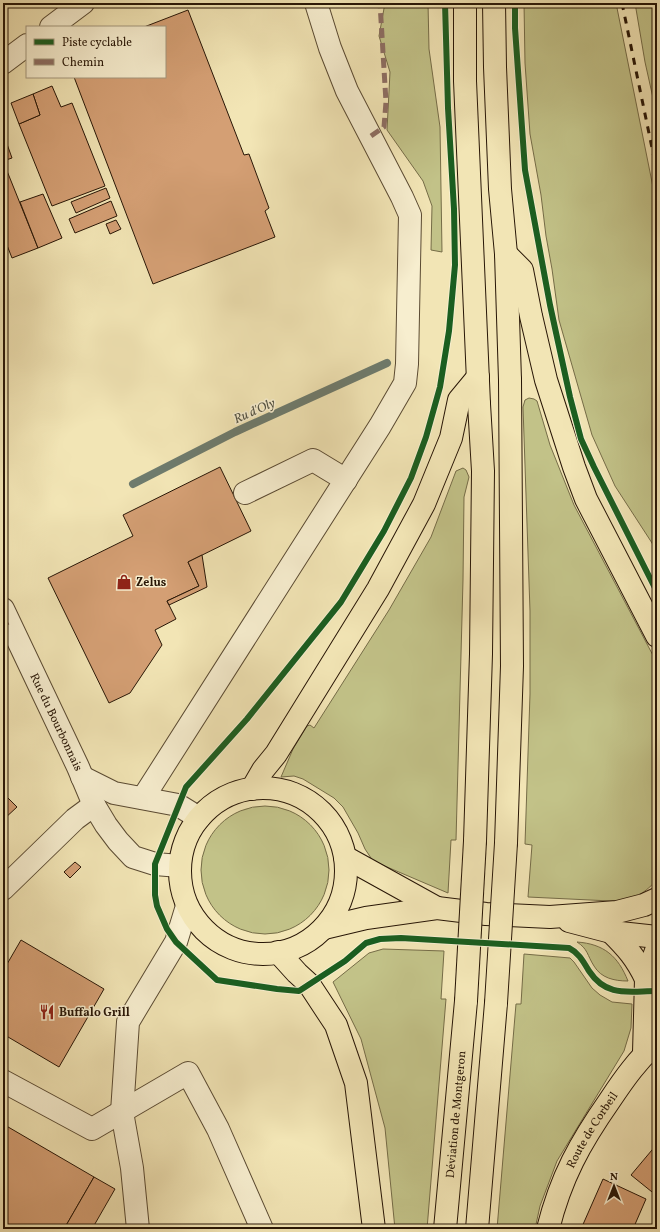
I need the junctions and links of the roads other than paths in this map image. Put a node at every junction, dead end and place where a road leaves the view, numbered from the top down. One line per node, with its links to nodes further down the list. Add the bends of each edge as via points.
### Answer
1 (83, 3): 5 (street)
2 (316, 3): 10 (street, via 347,91 410,215 405,383)
3 (465, 3): 9 (main road, Déviation de Montgeron, via 465,81)
4 (494, 3): 8 (main road, via 500,189)
5 (52, 26)
6 (26, 46): 7 (street)
7 (3, 63)
8 (506, 254): 13 (main road, via 522,270 546,380 586,499); 42 (main road, bridge, via 510,380 512,666 506,843 496,1003)
9 (478, 377): 15 (main road, via 459,400 451,438 424,504 378,589 280,748); 41 (main road, Déviation de Montgeron, bridge, via 483,471 475,841 466,1001)
10 (346, 480): 11 (street, via 313,460); 16 (street)
11 (245, 493)
12 (3, 609): 14 (street, Rue du Bourbonnais)
13 (657, 636)
14 (82, 777): 16 (street, Rue du Bourbonnais, via 114,793); 17 (street)
15 (252, 788): 18 (main road, via 232,794 214,804); 19 (main road, via 278,789 302,797 322,812 337,833)
16 (143, 798): 18 (street, Rue du Bourbonnais, via 178,805)
17 (94, 805): 20 (street, via 118,841 133,857 155,864); 21 (street, via 75,819)
18 (199, 818): 20 (main road, via 185,843)
19 (345, 857): 24 (main road); 27 (main road, via 346,882 343,895)
20 (180, 866): 23 (main road, via 181,887)
21 (3, 889)
22 (657, 899): 26 (main road, via 617,912)
23 (187, 906): 32 (main road, via 199,924 215,939 235,949 257,954); 36 (street, via 176,942 128,1022)
24 (437, 908): 26 (main road, via 486,914); 27 (main road, via 366,918)
25 (657, 914): 28 (main road)
26 (550, 917): 29 (main road)
27 (324, 928): 32 (main road, via 303,944)
28 (657, 929)
29 (611, 932): 30 (main road); 33 (main road, via 639,963)
30 (657, 937)
31 (657, 948): 33 (main road)
32 (278, 952): 40 (main road, via 309,984 336,1025 356,1083)
33 (646, 979): 34 (main road)
34 (651, 1048): 43 (main road, Route de Corbeil, via 625,1078 575,1154 561,1184)
35 (3, 1081): 36 (street, via 92,1129)
36 (122, 1112): 37 (street, via 132,1168); 39 (street, via 188,1073 218,1128)
37 (137, 1219): 38 (street)
38 (124, 1229)
39 (262, 1229)
40 (374, 1229)
41 (445, 1229)
42 (477, 1229)
43 (548, 1229)

